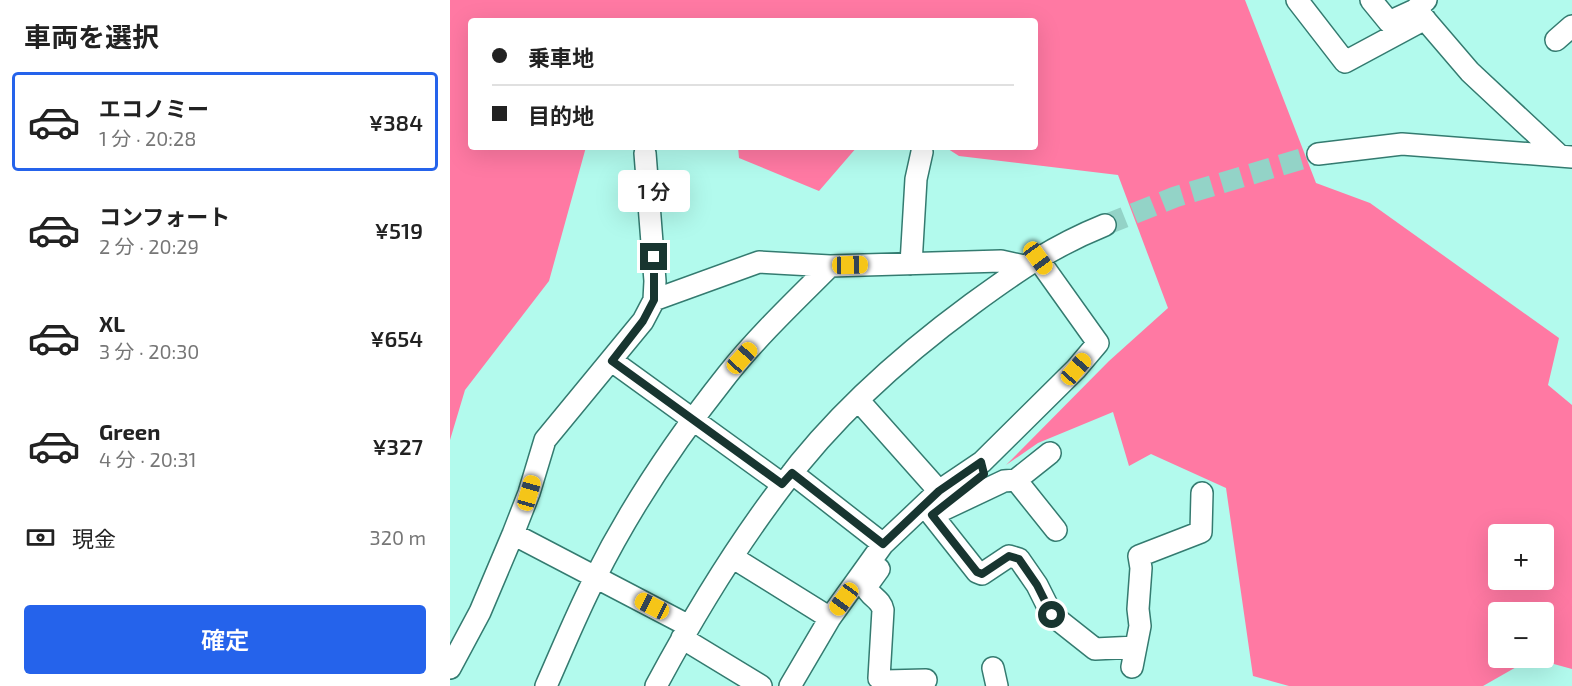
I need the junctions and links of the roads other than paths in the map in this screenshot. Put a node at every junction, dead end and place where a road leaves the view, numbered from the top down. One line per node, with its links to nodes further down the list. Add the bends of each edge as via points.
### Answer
1 (1297, 0): 3 (street, via 1345,62)
2 (1371, 0): 3 (street, via 1389,22)
3 (1422, 9): 9 (street, via 1470,72)
4 (1572, 26): 5 (street)
5 (1556, 40)
6 (922, 152): 12 (street, via 916,179)
7 (645, 153): 14 (street)
8 (1318, 154): 9 (street, via 1402,144)
9 (1566, 156)
10 (1105, 225): 11 (street)
11 (1031, 262): 12 (street); 16 (street, via 894,365); 19 (street, via 1098,343)
12 (911, 264): 13 (street)
13 (830, 266): 14 (street, via 759,262); 17 (street, via 756,342)
14 (654, 300): 15 (street)
15 (612, 361): 17 (street); 26 (street, via 545,440)
16 (859, 401): 20 (street); 22 (street)
17 (693, 420): 20 (street); 29 (street, via 632,512)
18 (1050, 453): 21 (street)
19 (981, 462): 22 (street); 24 (street, via 984,474)
20 (787, 479): 27 (street); 28 (street)
21 (1016, 480): 24 (street, via 1004,481); 25 (street)
22 (939, 491): 27 (street)
23 (1202, 493): 24 (street, via 1201,532 1138,556 1140,626 1134,657 1095,649 1052,615 1019,559 1009,556 982,574 977,572)
24 (932, 515): 33 (street, via 901,541 866,587 883,610 879,678)
25 (1056, 530)
26 (513, 534): 29 (street); 32 (street, via 480,612)
27 (883, 544): 30 (street)
28 (732, 557): 30 (street); 31 (street)
29 (595, 578): 31 (street); 34 (street)
30 (830, 618): 37 (street)
31 (685, 632): 35 (street); 36 (street)
32 (450, 668)
33 (926, 680)
34 (546, 686)
35 (656, 686)
36 (761, 686)
37 (790, 686)

